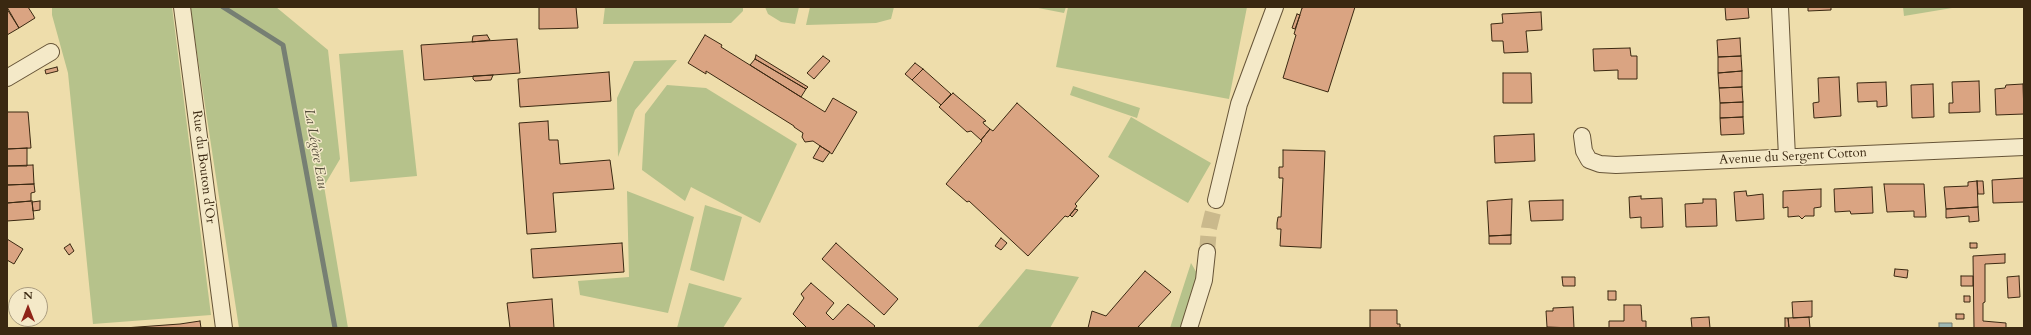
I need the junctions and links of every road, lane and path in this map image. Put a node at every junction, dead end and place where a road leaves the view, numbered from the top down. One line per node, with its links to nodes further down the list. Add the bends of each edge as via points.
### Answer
1 (182, 7): 11 (street, Rue du Bouton d'Or)
2 (1275, 7): 9 (street, via 1239,104)
3 (1780, 7): 8 (street)
4 (51, 52): 5 (street)
5 (7, 78)
6 (1582, 136): 8 (street, Avenue du Sergent Cotton, via 1584,151 1589,160 1600,164)
7 (2024, 147): 8 (street, Avenue du Sergent Cotton)
8 (1787, 157)
9 (1216, 200)
10 (1207, 252): 12 (street, via 1204,280)
11 (224, 328)
12 (1189, 328)

